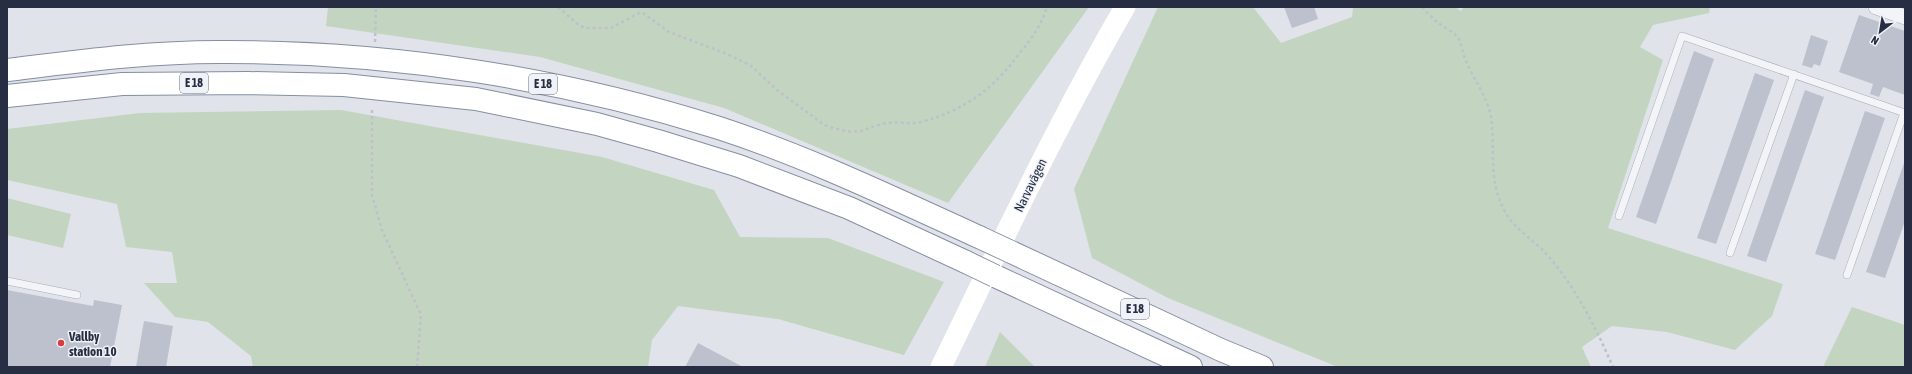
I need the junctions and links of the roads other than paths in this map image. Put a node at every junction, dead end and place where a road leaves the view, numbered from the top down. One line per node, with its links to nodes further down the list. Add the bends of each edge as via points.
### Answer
1 (1125, 7): 13 (main road, Narvavägen, via 1048,148)
2 (1876, 7): 3 (street)
3 (1905, 17)
4 (7, 70): 15 (highway, E 18, bridge, via 115,57 226,52 326,55 440,66 616,99 721,129 836,172)
5 (1794, 74): 7 (lane); 8 (lane, via 1682,36); 9 (lane)
6 (7, 96): 14 (highway, E 18, bridge, via 122,84 344,85 476,99 597,124 739,166 849,208)
7 (1904, 113): 10 (lane)
8 (1619, 216)
9 (1730, 253)
10 (1847, 275)
11 (7, 282): 12 (lane)
12 (77, 295)
13 (941, 367)
14 (1191, 367)
15 (1262, 367)

